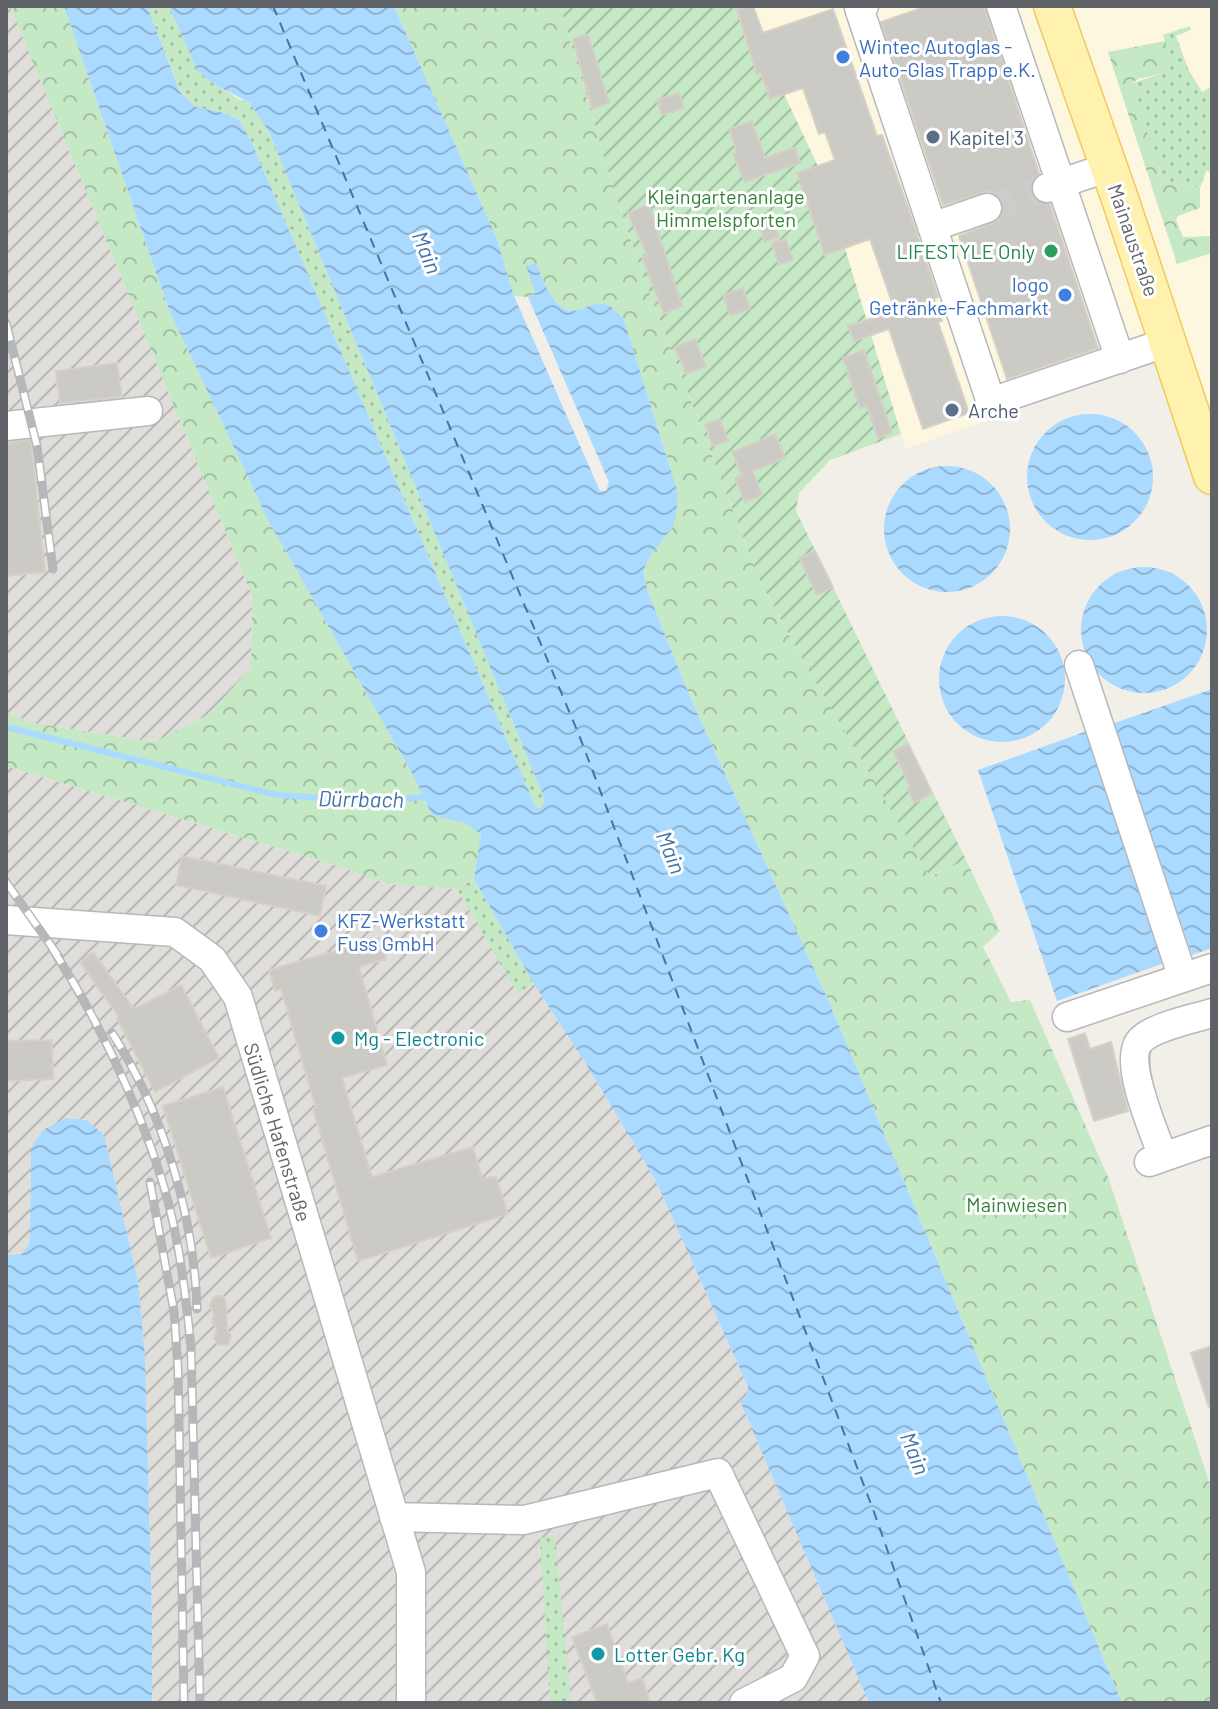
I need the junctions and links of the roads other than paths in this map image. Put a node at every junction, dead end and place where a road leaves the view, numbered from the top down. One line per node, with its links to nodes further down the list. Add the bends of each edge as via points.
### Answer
1 (864, 6): 7 (street, via 859,8)
2 (1001, 6): 5 (street)
3 (1052, 6): 4 (main road, Mainaustraße)
4 (1109, 167): 5 (street); 8 (main road, Mainaustraße)
5 (1054, 186): 9 (street)
6 (987, 208): 7 (street)
7 (932, 227): 9 (street, via 991,402)
8 (1168, 342): 9 (street); 12 (main road, Mainaustraße)
9 (1120, 359)
10 (148, 411): 11 (street)
11 (6, 426)
12 (1204, 426): 13 (main road, Mainaustraße)
13 (1212, 476)
14 (1079, 665): 17 (street)
15 (6, 920): 21 (street, Südliche Hafenstraße, via 175,932 212,959 238,997)
16 (1212, 969): 17 (street)
17 (1183, 978): 19 (street)
18 (1212, 1013): 20 (street, via 1139,1040 1133,1062 1155,1160)
19 (1067, 1017)
20 (1212, 1140)
21 (394, 1517): 22 (street, Südliche Hafenstraße, via 411,1572); 23 (street, via 524,1520 718,1473 805,1656 793,1678)
22 (411, 1703)
23 (744, 1703)

